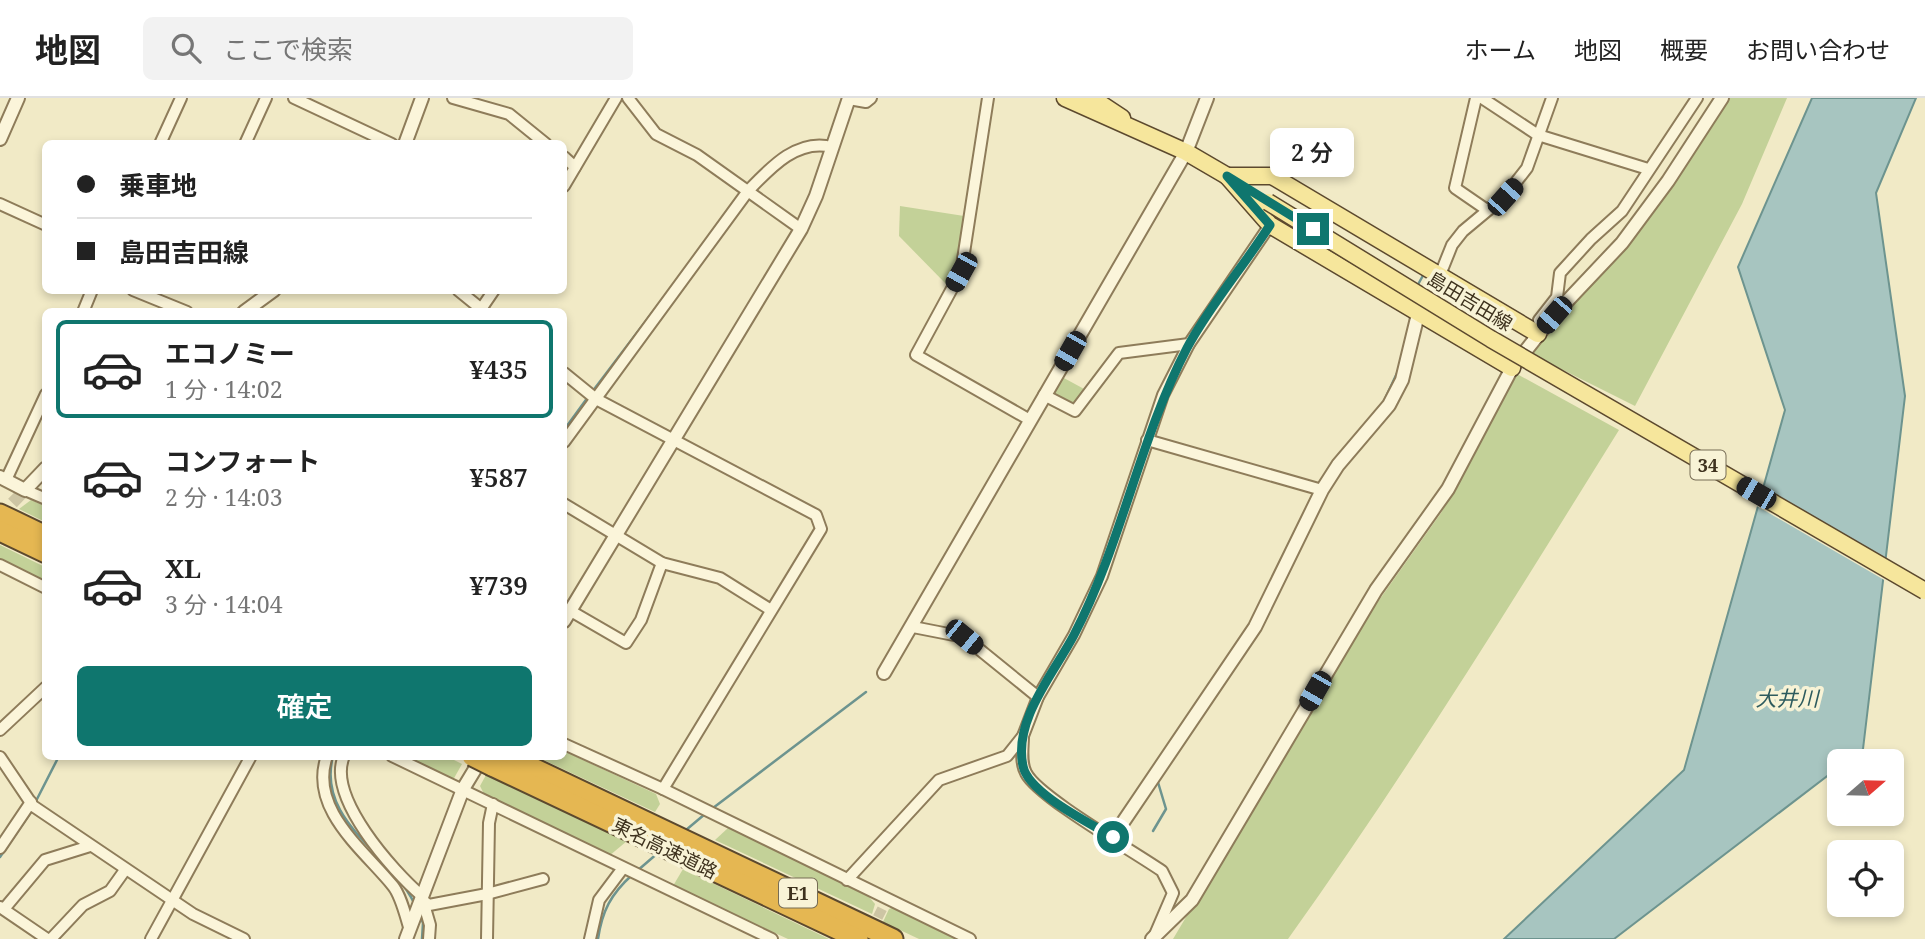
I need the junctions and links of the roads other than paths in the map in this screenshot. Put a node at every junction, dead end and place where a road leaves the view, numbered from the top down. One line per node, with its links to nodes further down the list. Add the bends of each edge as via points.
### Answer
1 (18, 98): 22 (street)
2 (181, 98): 23 (street)
3 (266, 98): 24 (street)
4 (294, 98): 25 (street)
5 (422, 98): 26 (street)
6 (453, 98): 27 (street, via 509,114)
7 (616, 98): 31 (street)
8 (628, 98): 35 (street, via 656,134 697,155)
9 (871, 98): 19 (street, via 866,102)
10 (988, 98): 56 (street, via 961,272 916,355)
11 (1065, 98): 20 (main road, 島田吉田線 / 34)
12 (1092, 98): 20 (main road, 島田吉田線 / 34)
13 (1207, 98): 29 (street)
14 (1476, 98): 37 (street, via 1455,188)
15 (1482, 98): 21 (street)
16 (1552, 98): 21 (street)
17 (1697, 98): 32 (street)
18 (1722, 98): 49 (street, via 1622,243)
19 (849, 99): 28 (street)
20 (1139, 131): 29 (main road, 島田吉田線 / 34)
21 (1535, 133): 32 (street); 37 (street, via 1527,169 1517,183)
22 (0, 139)
23 (162, 140)
24 (247, 140)
25 (383, 140)
26 (406, 140)
27 (541, 140)
28 (832, 147): 35 (street, via 813,144 777,161); 40 (street)
29 (1186, 152): 33 (main road, 島田吉田線 / 34); 53 (street)
30 (567, 160): 31 (street)
31 (575, 167): 34 (street)
32 (1648, 169): 49 (street, via 1622,211 1560,273 1557,297 1539,320)
33 (1227, 176): 39 (main road); 41 (main road, via 1272,176); 74 (main road, 島田吉田線 / 34, bridge, via 1490,339)
34 (567, 181)
35 (748, 191): 40 (street); 54 (street)
36 (0, 204): 38 (street)
37 (1484, 208): 41 (street)
38 (42, 223)
39 (1270, 225): 45 (main road); 50 (street)
40 (801, 229): 58 (street)
41 (1431, 270): 45 (main road); 49 (main road)
42 (143, 294): 46 (street)
43 (267, 294): 47 (street)
44 (463, 294): 48 (street)
45 (1412, 306): 51 (main road); 62 (street, via 1402,380 1389,405)
46 (177, 308)
47 (249, 308)
48 (480, 308)
49 (1540, 332): 51 (street)
50 (1189, 344): 53 (street, via 1119,354 1075,411); 59 (street)
51 (1511, 368): 109 (street, via 1448,489 1376,590 1192,900)
52 (567, 376): 54 (street)
53 (1044, 395): 56 (street)
54 (595, 398): 57 (street); 58 (street)
55 (42, 402): 61 (street)
56 (1030, 420): 78 (street)
57 (567, 438)
58 (671, 440): 69 (street); 75 (street, via 817,515 821,529)
59 (1147, 440): 62 (street); 81 (street, via 1102,576)
60 (42, 472): 63 (street)
61 (3, 479): 63 (street)
62 (1317, 489): 96 (street, via 1255,627)
63 (25, 490): 64 (street)
64 (42, 497)
65 (567, 506): 69 (street)
66 (0, 514): 68 (highway)
67 (0, 531): 70 (highway)
68 (42, 534)
69 (614, 536): 71 (street); 76 (street)
70 (42, 551)
71 (662, 563): 75 (street, via 720,578); 77 (street, via 641,620 626,643)
72 (0, 565): 73 (street)
73 (42, 585)
74 (1925, 591)
75 (771, 610): 93 (street)
76 (567, 613)
77 (567, 615)
78 (913, 627): 79 (street); 81 (street, via 964,637)
79 (884, 673)
80 (42, 691): 82 (street)
81 (1038, 697): 83 (street)
82 (0, 730)
83 (1024, 736): 96 (street, via 1027,777 1044,794); 103 (street, via 1007,756 939,780)
84 (567, 745): 93 (street)
85 (0, 757): 95 (street)
86 (248, 760): 105 (street)
87 (326, 760): 108 (street, via 323,779 331,808 342,828 395,888)
88 (344, 760): 106 (street, via 342,783 358,820)
89 (401, 760): 92 (street)
90 (493, 760): 92 (street)
91 (496, 760): 99 (highway, 東名高速道路 / E1)
92 (463, 789): 94 (street); 106 (street)
93 (663, 789): 103 (street)
94 (493, 804): 101 (street); 104 (street)
95 (34, 806): 97 (street); 98 (street)
96 (1113, 837): 109 (street, via 1163,871 1170,881 1173,893)
97 (90, 846): 100 (street); 107 (street, via 45,860)
98 (0, 848)
99 (695, 854): 117 (highway, 東名高速道路 / E1); 118 (highway, 東名高速道路 / E1)
100 (125, 870): 105 (street); 110 (street, via 110,891 83,905)
101 (625, 870): 115 (street, via 598,900); 116 (street)
102 (543, 879): 104 (street)
103 (847, 880): 119 (street)
104 (487, 894): 106 (street, via 429,905); 114 (street)
105 (172, 898): 111 (street); 112 (street, via 193,914)
106 (422, 899): 108 (street); 113 (street)
107 (2, 908): 110 (street)
108 (407, 933)
109 (1153, 938)
110 (49, 939)
111 (150, 939)
112 (244, 939)
113 (429, 939)
114 (487, 939)
115 (590, 939)
116 (772, 939)
117 (858, 939)
118 (893, 939)
119 (970, 939)

